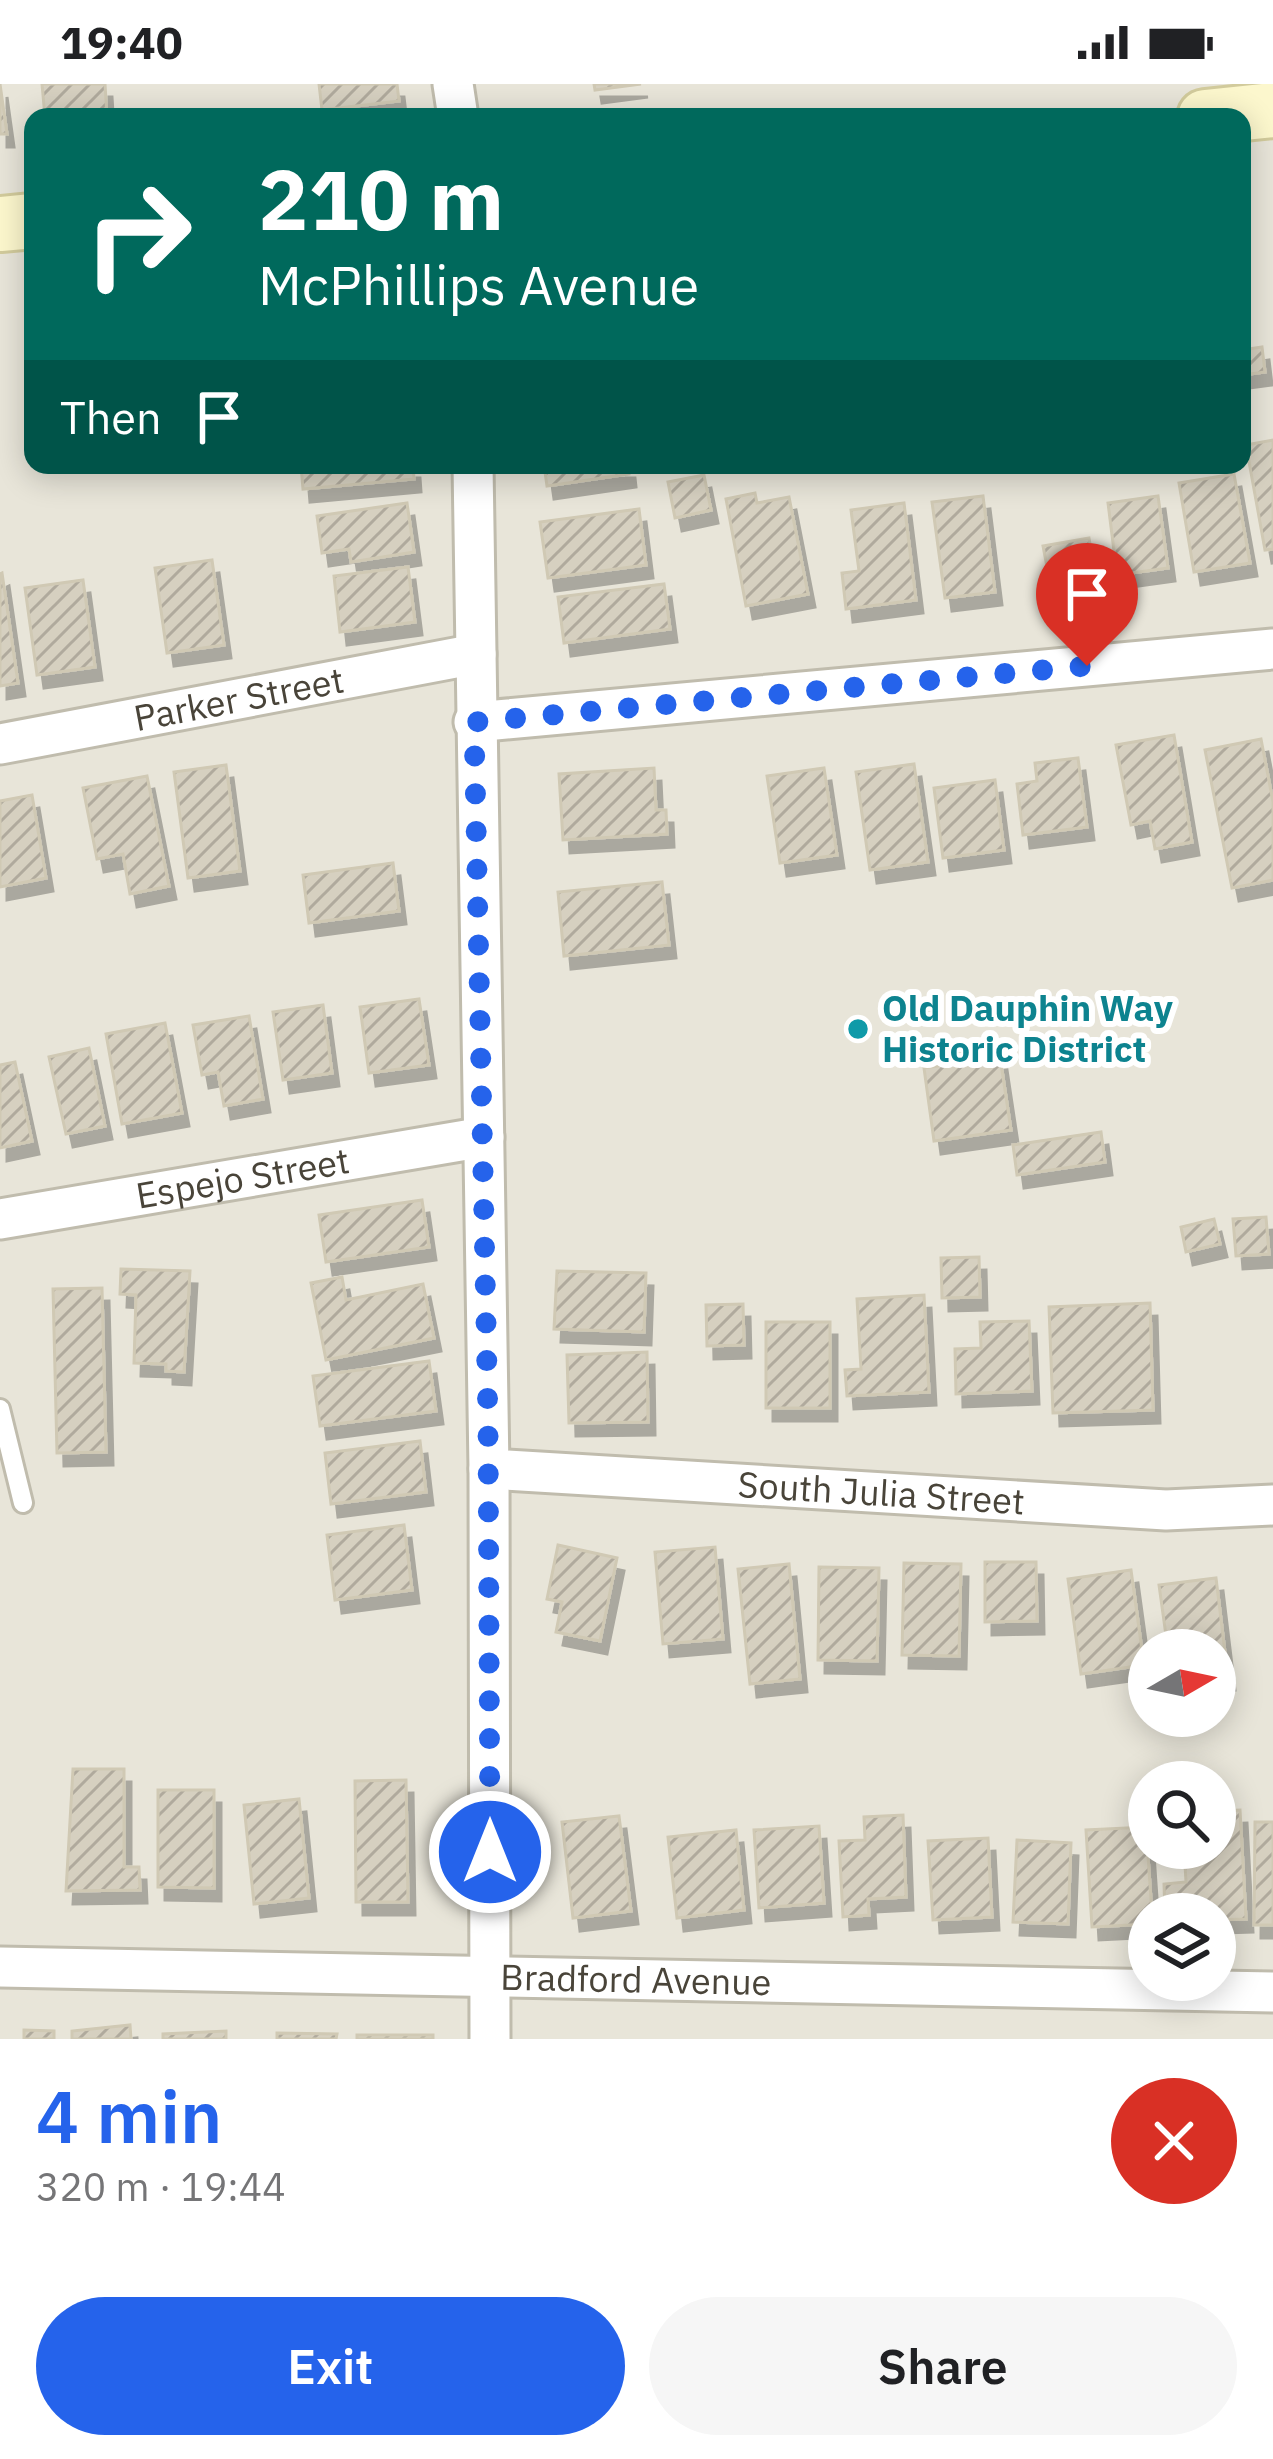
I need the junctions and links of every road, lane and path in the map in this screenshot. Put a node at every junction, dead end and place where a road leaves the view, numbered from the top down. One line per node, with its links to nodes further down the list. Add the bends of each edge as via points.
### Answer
1 (473, 474): 3 (street)
2 (1273, 649): 4 (street)
3 (476, 654): 4 (street); 5 (street, Parker Street)
4 (474, 722): 6 (street)
5 (0, 744)
6 (484, 1136): 7 (street, Espejo Street); 9 (street)
7 (0, 1219)
8 (0, 1409): 10 (lane)
9 (489, 1469): 11 (street, South Julia Street, via 1166,1510); 13 (street)
10 (23, 1503)
11 (1273, 1505)
12 (0, 1967): 13 (street, Bradford Avenue)
13 (490, 1976): 14 (street, Bradford Avenue); 15 (street)
14 (1273, 1992)
15 (490, 2039)

